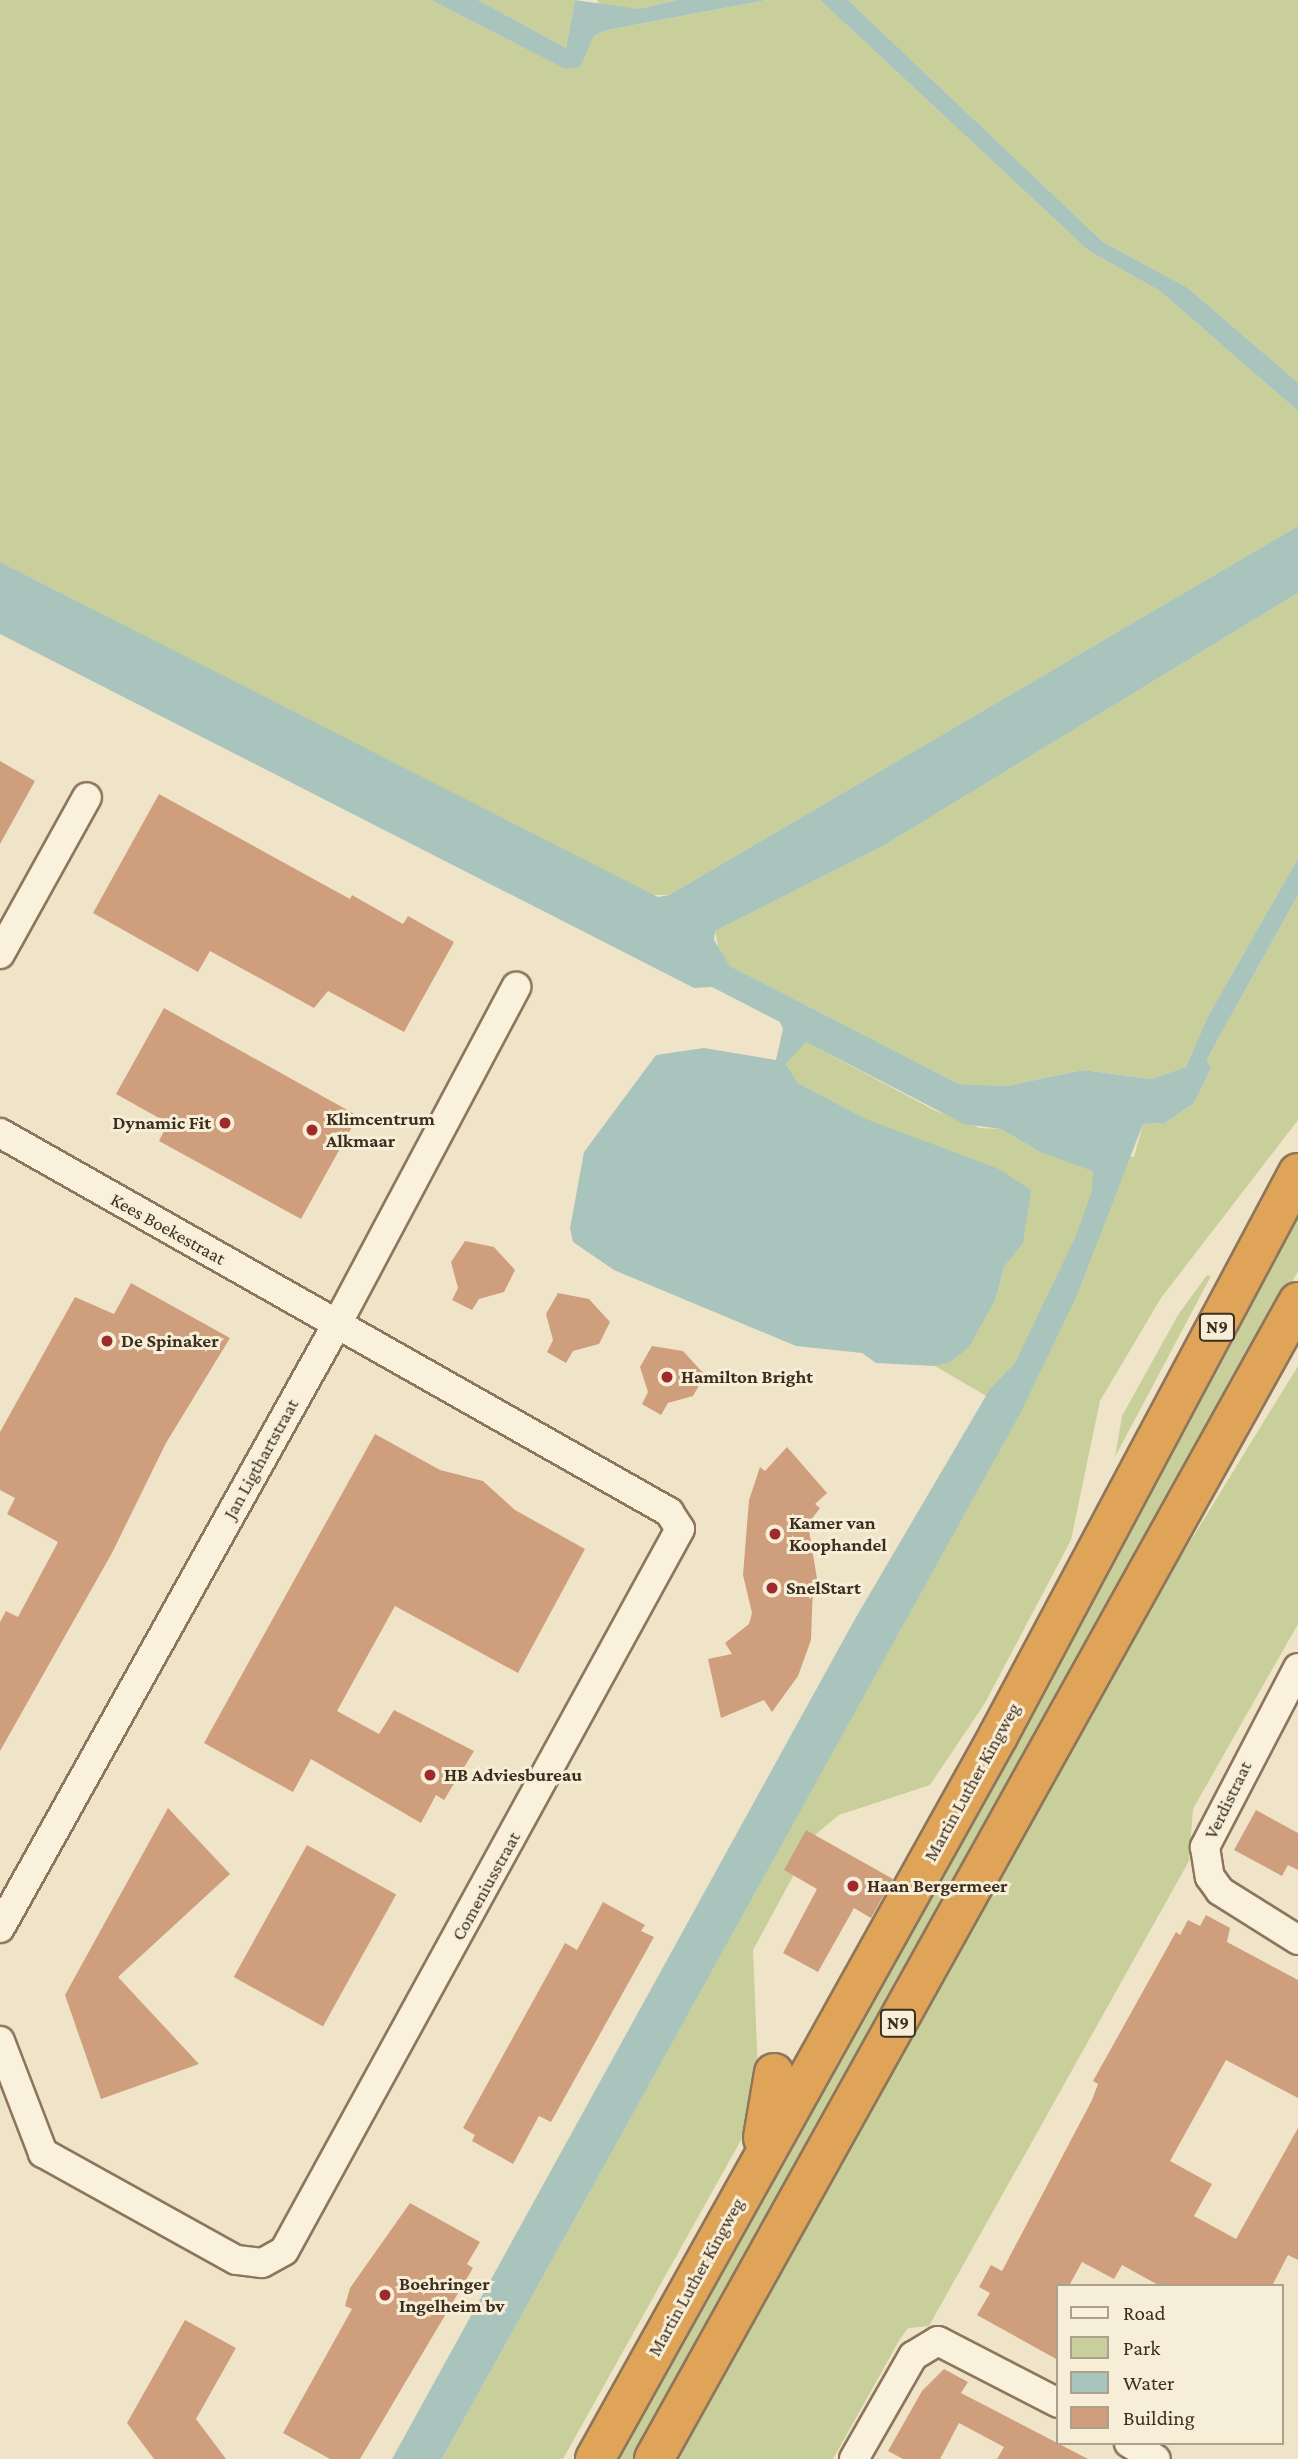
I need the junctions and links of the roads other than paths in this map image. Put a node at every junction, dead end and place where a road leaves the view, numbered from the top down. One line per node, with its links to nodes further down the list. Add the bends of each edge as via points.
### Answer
1 (87, 797): 2 (street)
2 (0, 954)
3 (516, 988): 7 (street, Jan Ligthartstraat)
4 (0, 1133): 7 (street, Kees Boekestraat)
5 (1298, 1173): 9 (highway, Martin Luther Kingweg / N9)
6 (1298, 1302): 19 (highway, N9)
7 (337, 1324): 11 (street, Jan Ligthartstraat); 13 (street, Comeniusstraat, via 670,1512 677,1518 676,1540 284,2251 262,2263 236,2260 43,2153)
8 (1298, 1668): 12 (street, Verdistraat, via 1205,1847 1210,1877 1220,1891)
9 (998, 1736): 10 (highway, N9); 15 (highway, Martin Luther Kingweg / N9)
10 (930, 1804)
11 (0, 1927)
12 (1298, 1940)
13 (0, 2041)
14 (774, 2073): 15 (highway, N9)
15 (757, 2168): 18 (highway, Martin Luther Kingweg / N9)
16 (1056, 2402): 20 (street, via 938,2340 912,2356)
17 (1132, 2445): 21 (street)
18 (595, 2459)
19 (654, 2459)
20 (854, 2459)
21 (1156, 2459)

